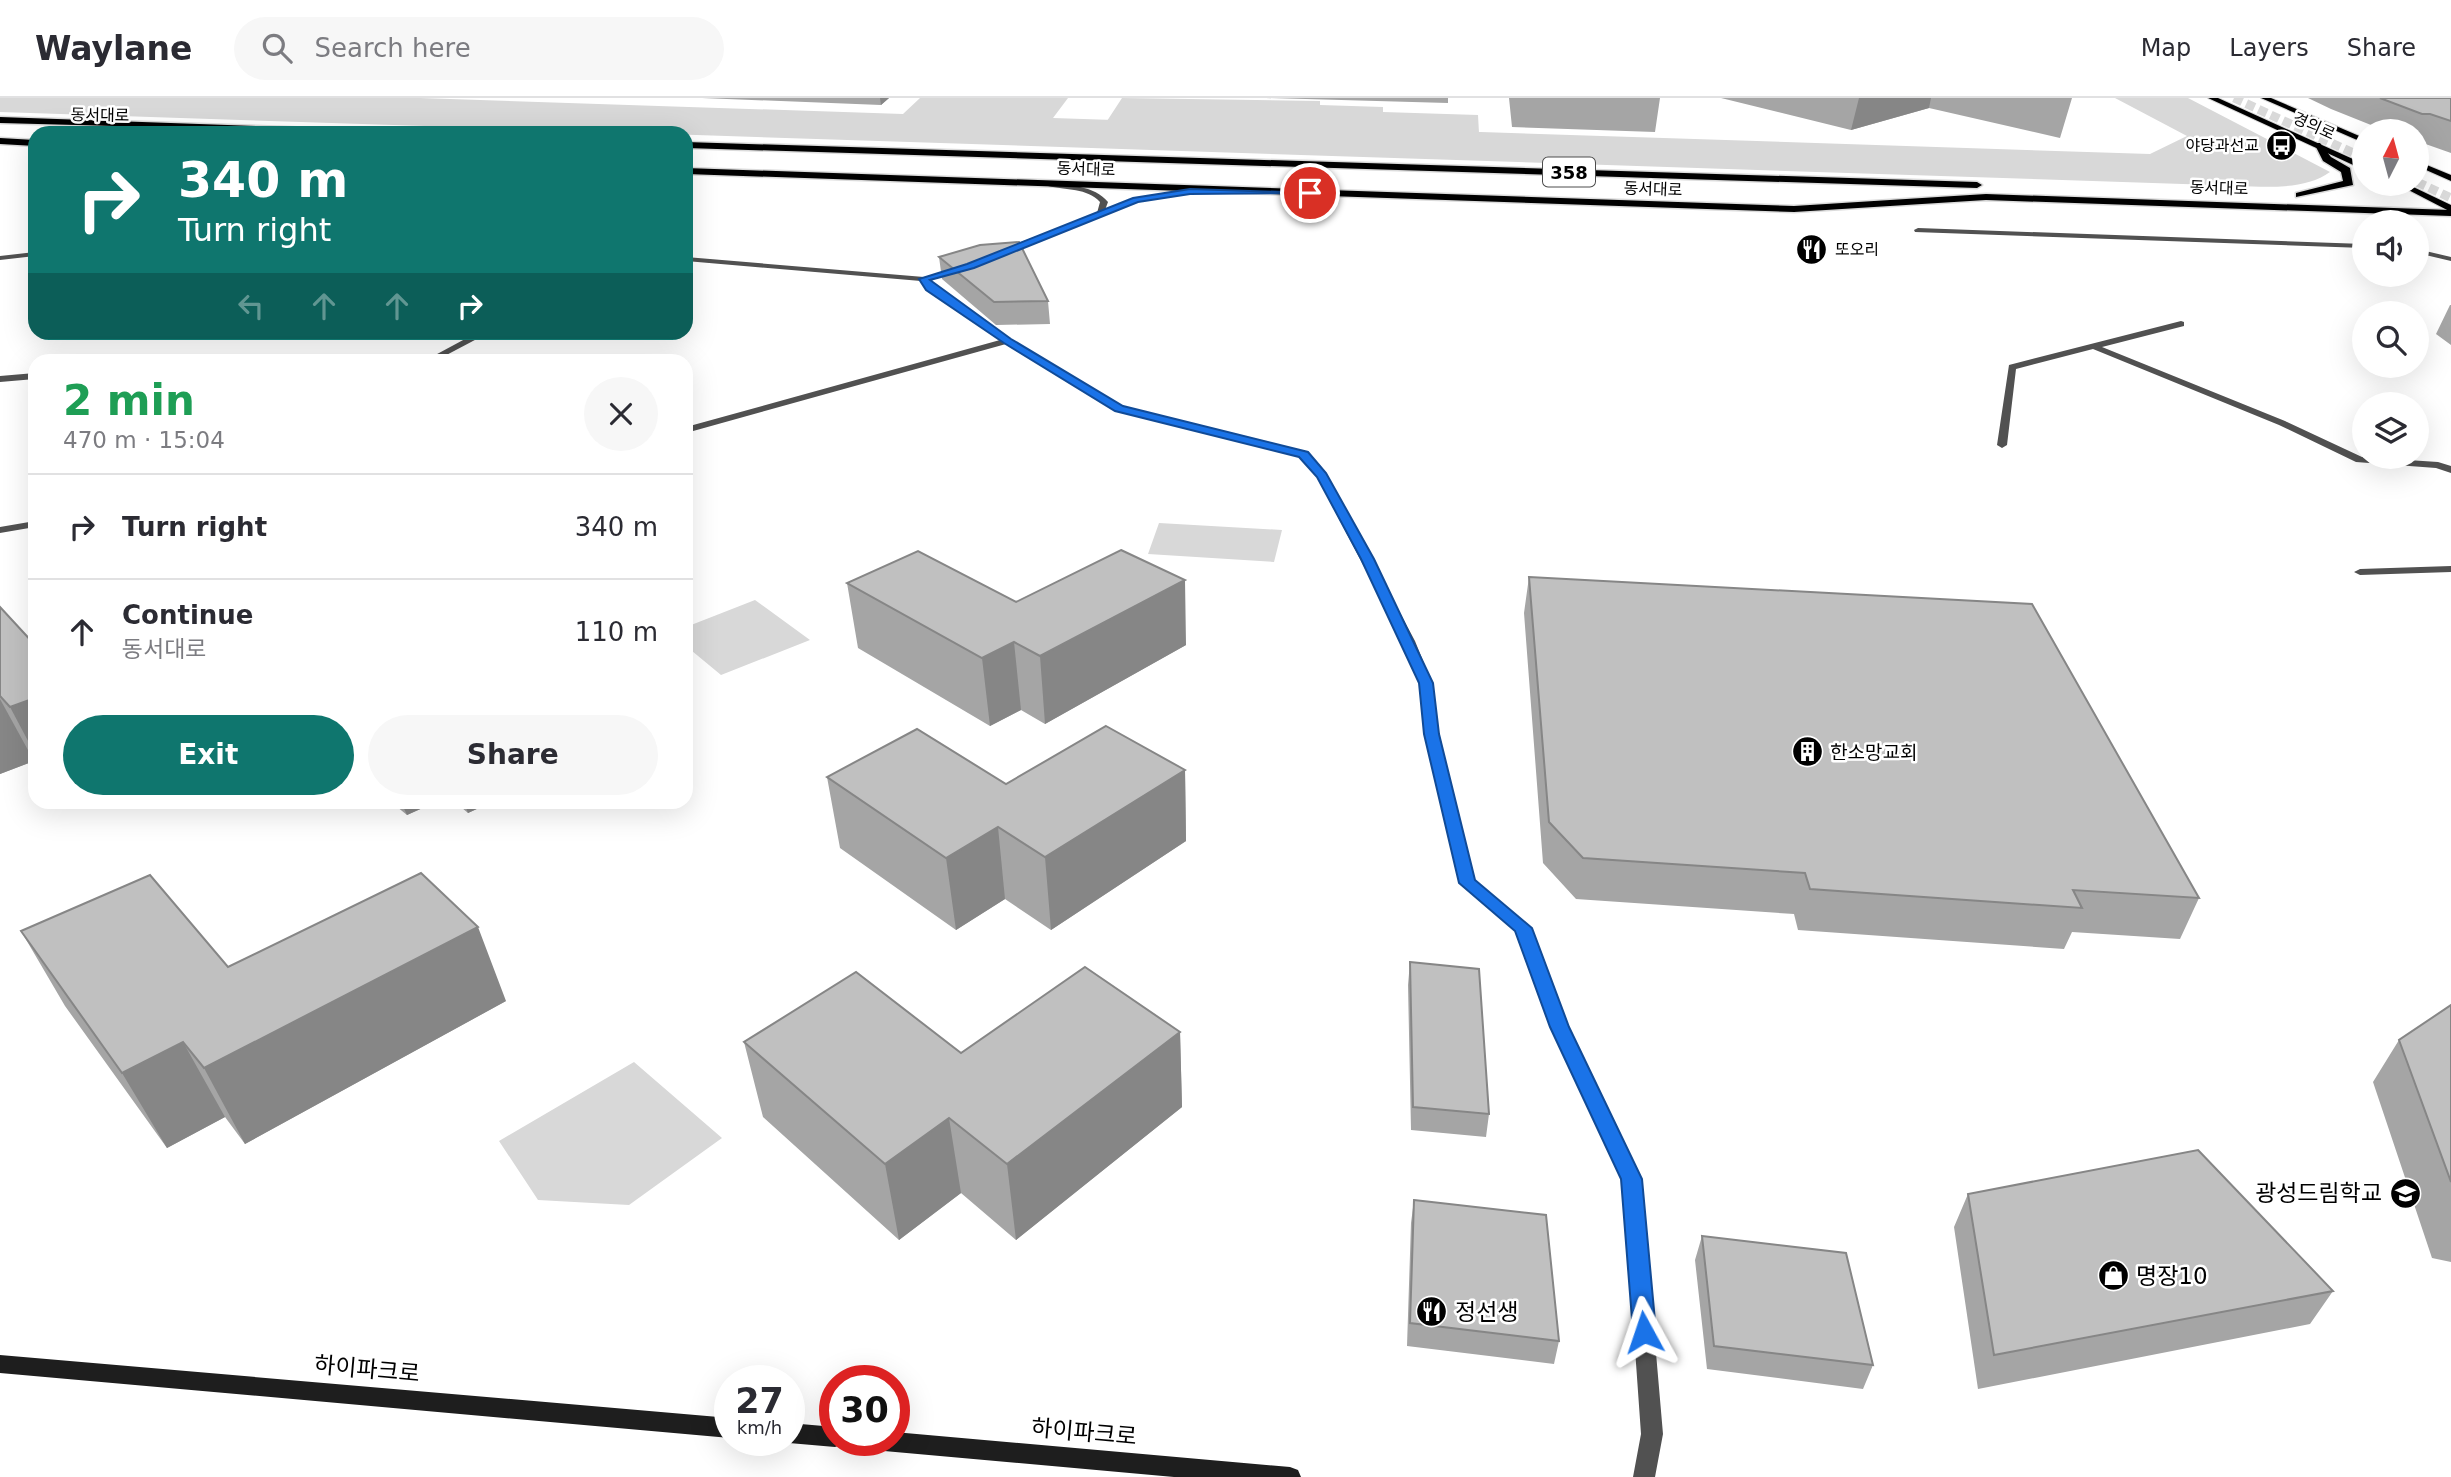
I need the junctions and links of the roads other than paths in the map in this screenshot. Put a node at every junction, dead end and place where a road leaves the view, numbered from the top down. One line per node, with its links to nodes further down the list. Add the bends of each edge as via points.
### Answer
1 (2212, 98): 11 (main road, 경의로)
2 (2265, 98): 7 (main road, 경의로)
3 (0, 120): 4 (highway)
4 (171, 126)
5 (0, 128): 6 (highway, 동서대로)
6 (28, 129)
7 (2352, 136)
8 (0, 141): 9 (highway)
9 (28, 143)
10 (693, 145): 19 (highway, 동서대로 / 358)
11 (2317, 145): 14 (main road, 경의로); 23 (highway, via 2327,159 2346,170 2349,183)
12 (0, 150): 13 (highway)
13 (28, 151)
14 (2352, 161)
15 (2429, 161): 17 (main road)
16 (2429, 168): 20 (main road)
17 (2451, 170)
18 (693, 171): 21 (highway, 동서대로 / 358)
19 (1604, 173): 23 (highway, 동서대로 / 358); 29 (highway, via 1671,178 1712,191 1707,200 1683,203)
20 (2451, 178)
21 (1014, 183): 22 (highway, 동서대로 / 358); 32 (street, via 1062,186 1098,195 1104,202)
22 (1229, 190): 29 (highway, 동서대로 / 358); 32 (street, via 1154,195)
23 (2300, 195): 25 (highway, 동서대로 / 358)
24 (2427, 196): 27 (main road)
25 (2340, 197)
26 (2406, 198): 27 (highway)
27 (2433, 199): 28 (highway); 31 (main road)
28 (2451, 200)
29 (1608, 203): 30 (highway, 동서대로 / 358, via 1794,209 1986,197)
30 (2349, 208): 31 (highway, 동서대로 / 358); 33 (highway)
31 (2451, 211)
32 (1100, 212): 38 (street)
33 (2451, 225)
34 (1917, 230): 35 (street)
35 (2352, 246)
36 (2429, 254): 41 (street)
37 (28, 255): 40 (street)
38 (994, 256)
39 (0, 258): 40 (street)
40 (14, 258): 43 (street)
41 (2451, 259)
42 (693, 260): 45 (street)
43 (0, 264)
44 (970, 266): 45 (street)
45 (924, 279): 48 (street, via 930,288)
46 (2181, 324): 49 (street)
47 (470, 340): 50 (street)
48 (1007, 341): 53 (street); 64 (street, via 1119,408 1304,454 1329,487 1426,683 1431,734 1467,883 1523,928 1559,1027 1632,1179 1652,1434)
49 (2095, 346): 54 (street, via 2012,367); 55 (street, via 2360,460 2438,465)
50 (442, 354)
51 (28, 377): 52 (street)
52 (0, 380)
53 (693, 428)
54 (2002, 445)
55 (2451, 470)
56 (28, 525): 57 (street)
57 (0, 530)
58 (2451, 569): 59 (street)
59 (2360, 572)
60 (0, 1364): 61 (street, 하이파크로)
61 (714, 1427)
62 (910, 1443): 63 (street, 하이파크로)
63 (1279, 1476)
64 (1644, 1477)

